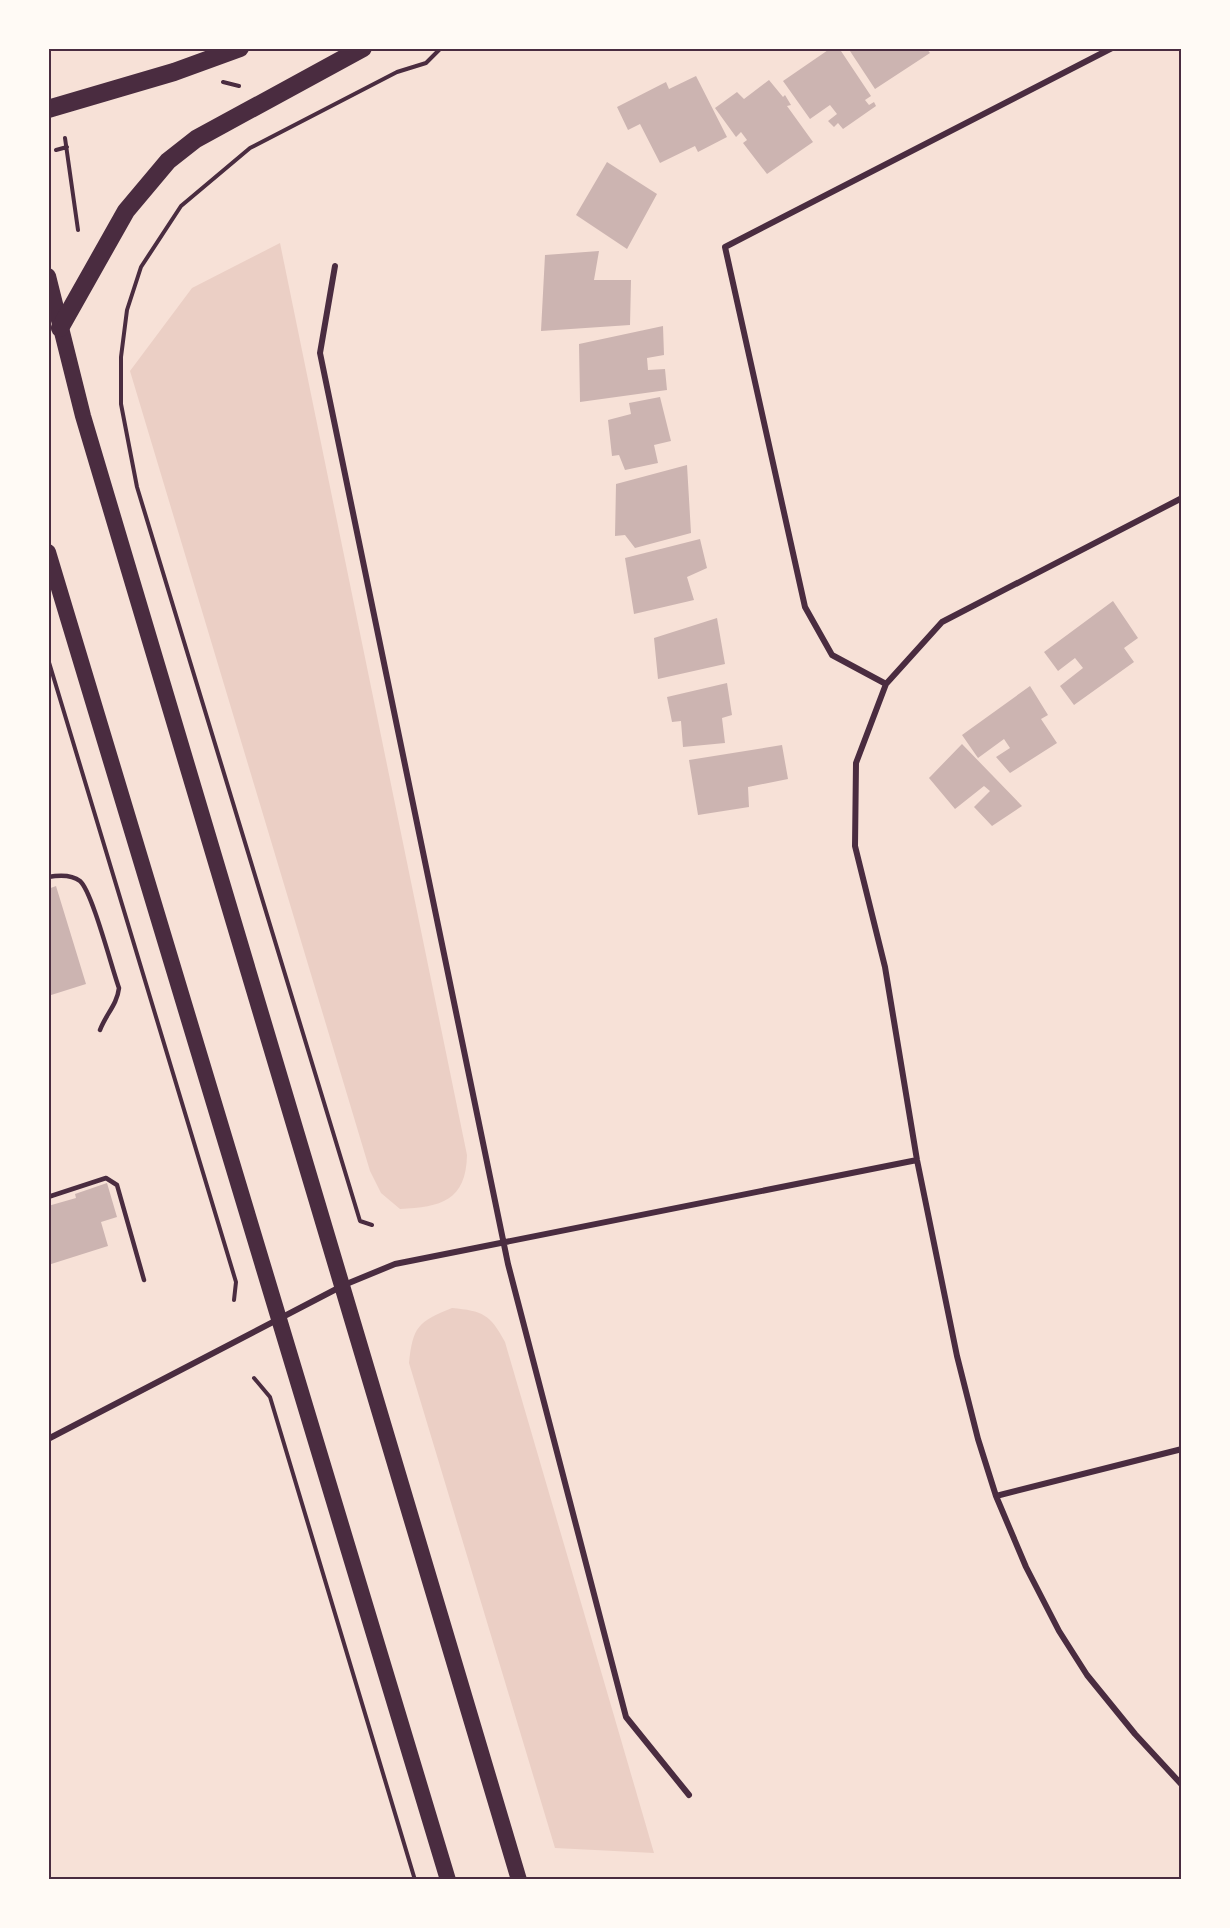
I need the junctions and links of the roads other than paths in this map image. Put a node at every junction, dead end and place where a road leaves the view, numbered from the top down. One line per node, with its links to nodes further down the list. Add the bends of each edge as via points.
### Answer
1 (240, 48): 4 (highway)
2 (363, 48): 7 (highway, via 196,139 168,161 126,211)
3 (1112, 48): 10 (street, via 725,247 805,607 832,655)
4 (48, 109)
5 (334, 266): 15 (street, via 320,354)
6 (48, 276): 7 (highway)
7 (60, 328): 17 (highway)
8 (1182, 498): 10 (street, via 942,622)
9 (48, 552): 18 (highway)
10 (886, 684): 13 (street, via 856,763 855,846 885,967)
11 (48, 876): 12 (lane, via 71,876 82,882 90,899 118,988 117,1002)
12 (100, 1030)
13 (917, 1160): 15 (street); 21 (street, via 957,1356)
14 (48, 1197): 16 (lane, via 106,1178 117,1185)
15 (504, 1241): 17 (street, via 395,1264); 23 (street, via 626,1717)
16 (144, 1280)
17 (344, 1285): 18 (street); 25 (highway)
18 (279, 1320): 19 (street); 24 (highway)
19 (48, 1439)
20 (1182, 1449): 21 (street)
21 (996, 1496): 22 (street, via 1059,1631 1135,1734)
22 (1182, 1785)
23 (689, 1795)
24 (448, 1880)
25 (519, 1880)

